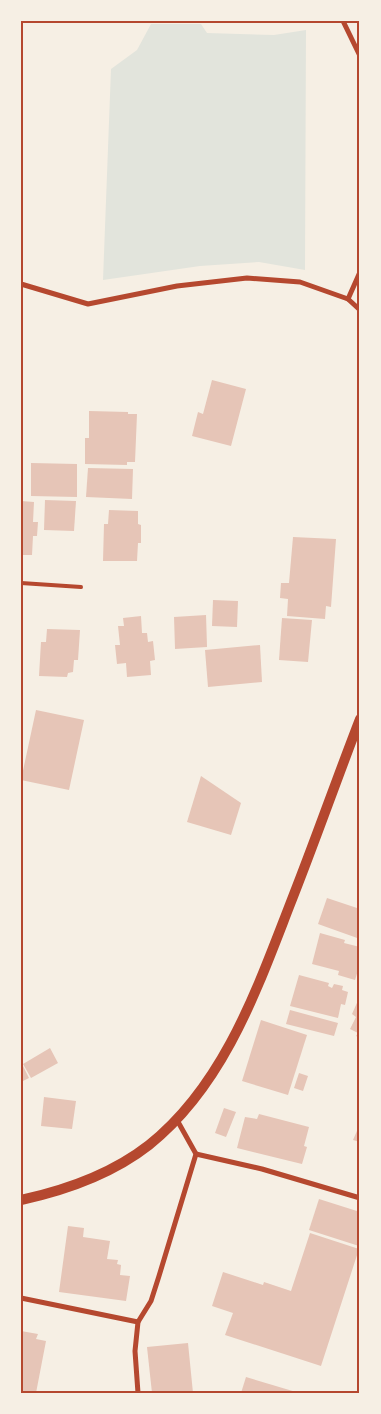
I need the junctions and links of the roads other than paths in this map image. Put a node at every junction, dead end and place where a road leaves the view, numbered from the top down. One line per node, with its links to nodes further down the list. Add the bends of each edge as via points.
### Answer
1 (343, 21): 2 (street)
2 (360, 56)
3 (360, 272): 5 (street)
4 (22, 283): 5 (street, via 88,304 177,286 247,278 300,282)
5 (348, 299): 6 (street)
6 (360, 310)
7 (21, 583): 8 (lane)
8 (81, 586)
9 (360, 719): 10 (main road, via 245,1015 221,1060)
10 (177, 1119): 11 (street); 13 (main road, via 119,1165 90,1179)
11 (196, 1154): 12 (street, via 262,1169); 15 (street, via 160,1276 151,1301)
12 (360, 1198)
13 (21, 1200)
14 (21, 1298): 15 (street)
15 (138, 1322): 16 (street, via 135,1351)
16 (138, 1393)

